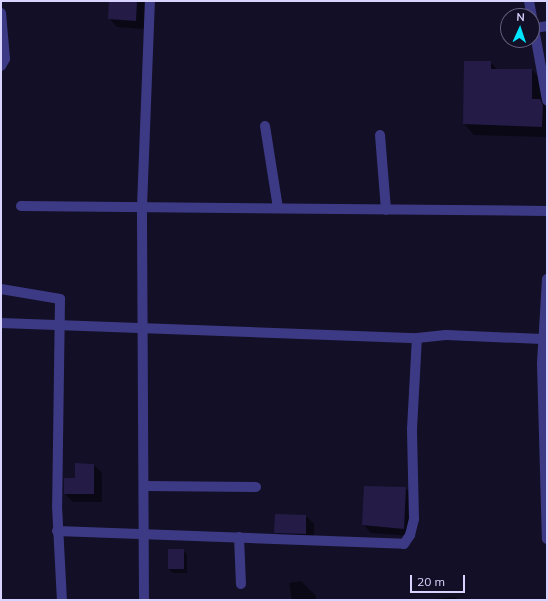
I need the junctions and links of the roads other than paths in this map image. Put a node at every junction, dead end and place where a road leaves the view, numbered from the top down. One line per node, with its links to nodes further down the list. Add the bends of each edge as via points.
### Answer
1 (150, 1): 9 (street)
2 (1, 13): 4 (street, via 5,59)
3 (538, 48): 5 (street)
4 (1, 66)
5 (547, 100)
6 (265, 126): 10 (street)
7 (380, 135): 11 (street)
8 (21, 206): 9 (street)
9 (142, 207): 10 (street); 17 (street)
10 (278, 208): 11 (street)
11 (386, 210): 12 (street)
12 (547, 211)
13 (547, 279): 18 (street)
14 (1, 289): 16 (street, via 60,299)
15 (1, 323): 16 (street)
16 (60, 327): 17 (street); 22 (street)
17 (142, 329): 19 (street); 20 (street)
18 (544, 337): 19 (street, via 446,335); 25 (street)
19 (417, 338): 24 (street, via 412,429 414,519 410,535 404,544)
20 (144, 486): 21 (street); 23 (street)
21 (256, 487)
22 (57, 531): 23 (street); 27 (street)
23 (144, 533): 24 (street); 28 (street)
24 (239, 537): 26 (street)
25 (547, 539)
26 (241, 584)
27 (62, 600)
28 (144, 600)

